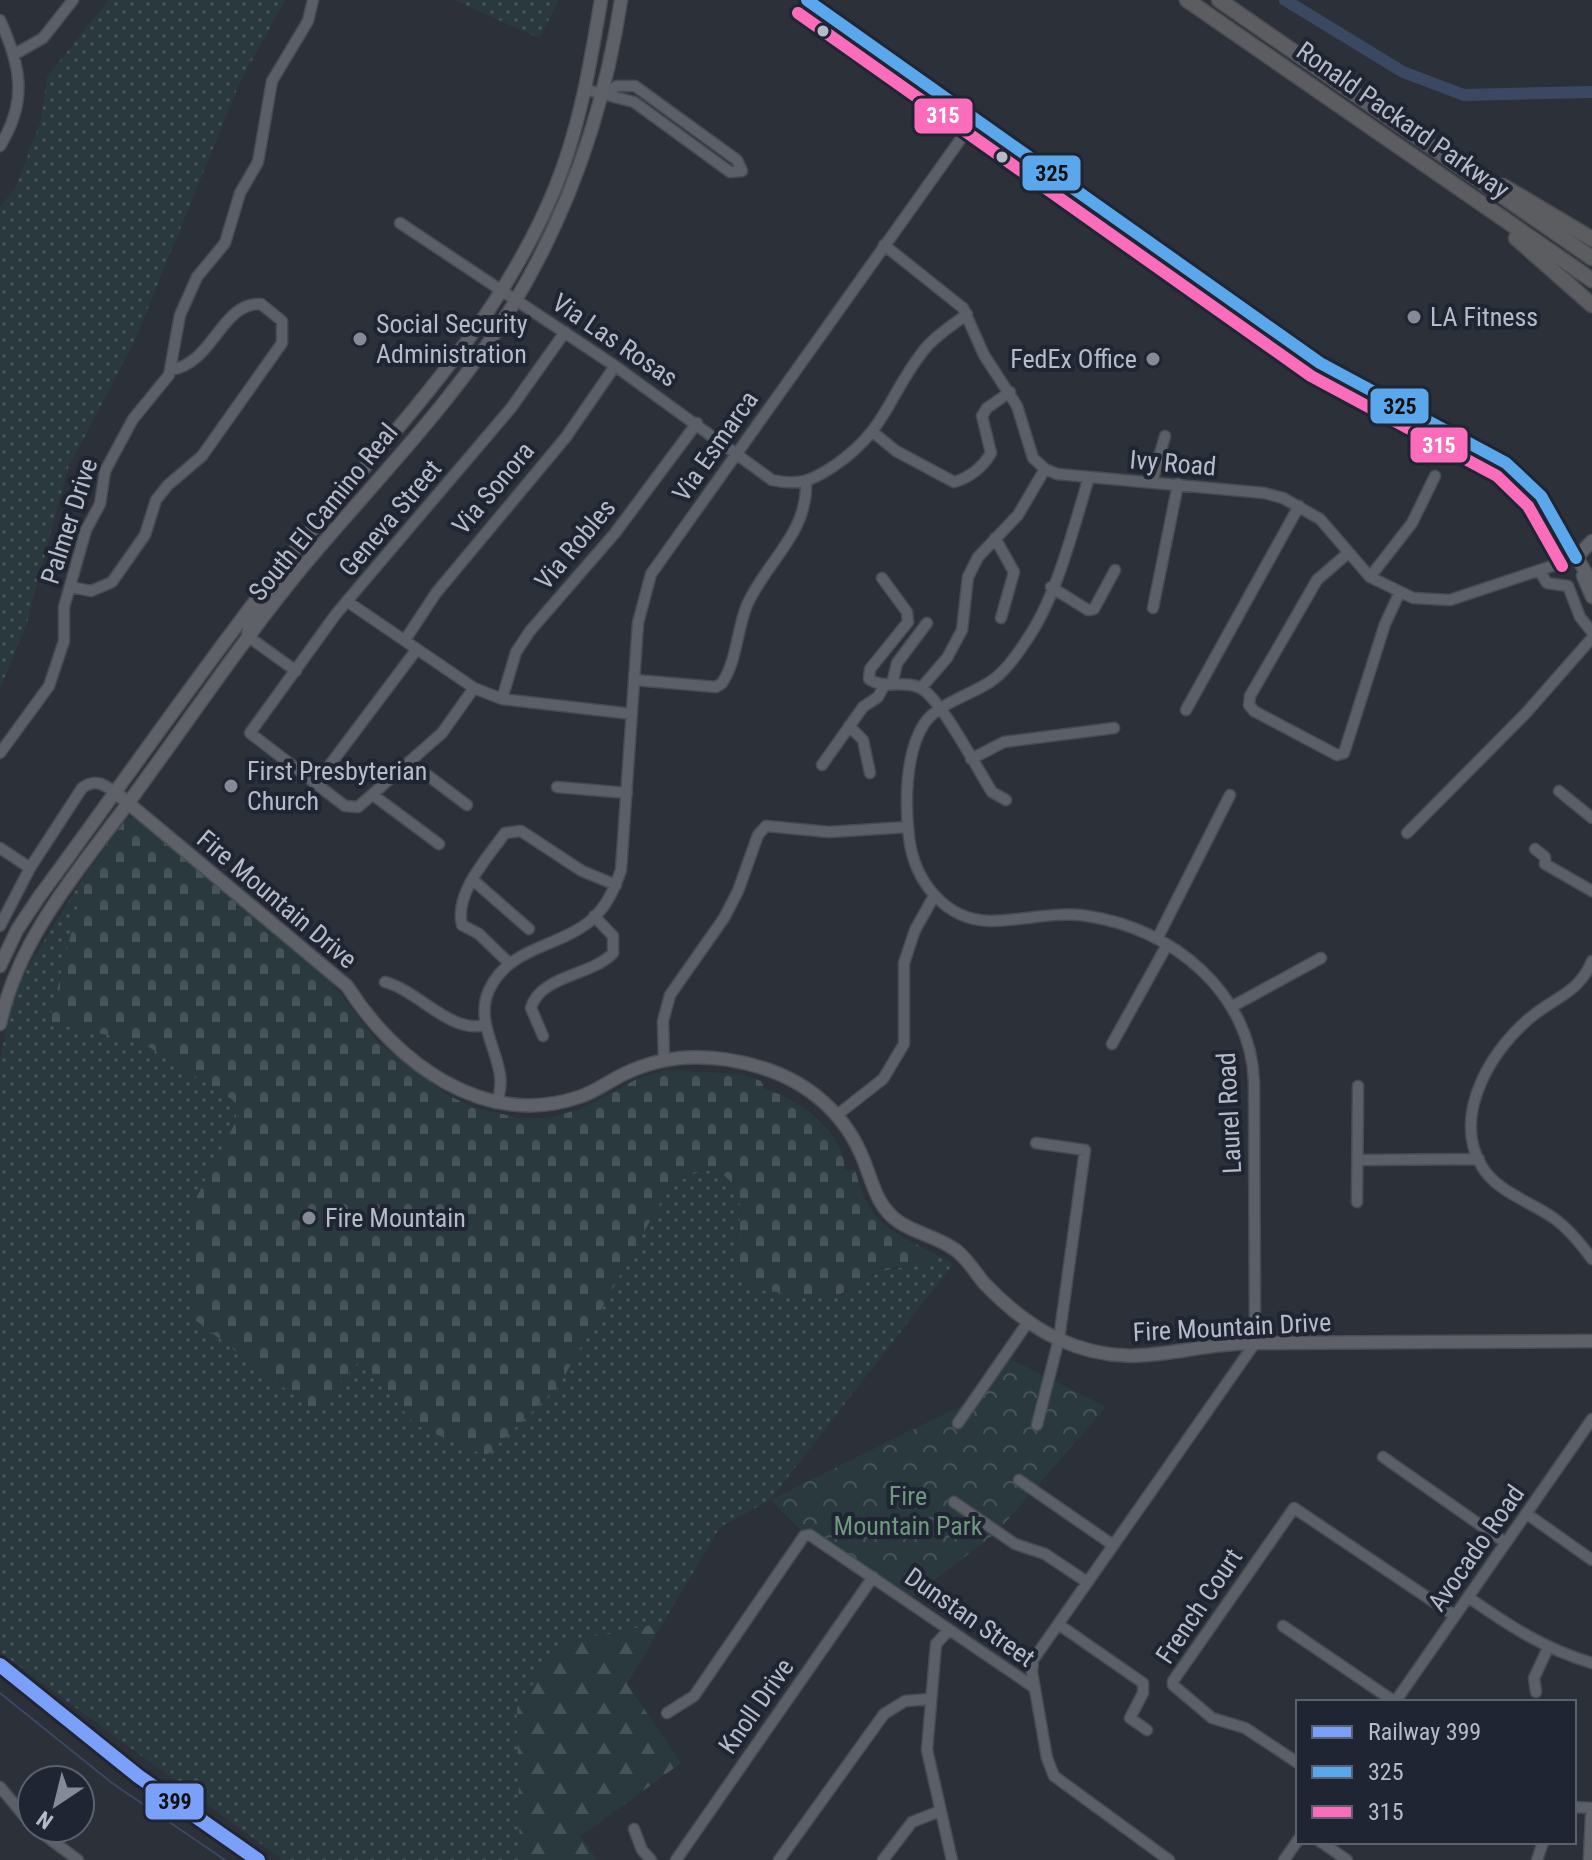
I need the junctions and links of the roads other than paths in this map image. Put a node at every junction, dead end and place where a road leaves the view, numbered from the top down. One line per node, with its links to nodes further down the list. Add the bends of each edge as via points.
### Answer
1 (73, 0): 9 (street, via 43,38)
2 (313, 0): 27 (street, Palmer Drive, via 308,21 272,81 258,162 240,193 225,243 197,277 180,315)
3 (601, 0): 10 (main road, South El Camino Real)
4 (621, 0): 11 (main road, South El Camino Real)
5 (807, 0): 12 (main road)
6 (1187, 0): 15 (highway, Ronald Packard Parkway)
7 (1219, 0): 13 (highway, Ronald Packard Parkway)
8 (0, 20): 9 (street)
9 (15, 54): 14 (street, via 18,108)
10 (587, 90): 11 (street); 21 (main road, South El Camino Real, via 555,189)
11 (604, 94): 11 (street, via 634,102 730,172 742,171 737,160 635,86 617,86); 22 (main road, South El Camino Real, via 569,194)
12 (975, 119): 18 (street, Via Esmarca); 43 (main road, via 1320,363 1506,463 1541,496)
13 (1409, 132): 17 (highway); 19 (highway, Ronald Packard Parkway)
14 (0, 146)
15 (1415, 158): 20 (highway, Ronald Packard Parkway); 23 (highway)
16 (400, 223): 21 (street, Via Las Rosas)
17 (1592, 239)
18 (884, 245): 24 (street, via 948,293); 32 (street, Via Esmarca)
19 (1592, 258)
20 (1592, 280)
21 (501, 292): 22 (street, Via Las Rosas); 45 (main road, South El Camino Real, via 435,385)
22 (515, 300): 25 (street, Via Las Rosas); 61 (main road, South El Camino Real, via 466,371)
23 (1592, 305)
24 (967, 314): 28 (street, via 984,355); 30 (street, via 922,352)
25 (565, 332): 26 (street, Via Las Rosas); 56 (street, Geneva Street, via 511,408)
26 (615, 366): 29 (street, Via Las Rosas); 62 (street, Via Sonora, via 566,437 436,593)
27 (171, 370): 52 (street, Palmer Drive, via 133,419 105,471 100,504 86,530); 52 (street, via 185,368 243,306 261,304 282,321 282,343 202,456 156,500 145,535 112,582 91,591)
28 (1010, 392): 30 (street, via 982,416 991,453 964,479 954,482); 33 (street, via 1033,458)
29 (697, 423): 32 (street, Via Las Rosas); 69 (street, Via Robles, via 615,533 530,631 516,652)
30 (874, 433): 37 (street)
31 (1165, 436): 36 (street)
32 (738, 452): 37 (street, Via Las Rosas, via 772,480); 65 (street, Via Esmarca, via 651,574 638,623)
33 (1045, 469): 35 (street, Ivy Road); 40 (street, via 1018,515)
34 (1435, 476): 49 (street, via 1412,523)
35 (1089, 477): 36 (street, Ivy Road); 53 (street)
36 (1152, 482): 38 (street, Ivy Road)
37 (806, 483): 65 (street, via 807,498 796,531 749,600 722,683 716,687)
38 (1178, 484): 39 (street, Ivy Road, via 1264,493); 57 (street)
39 (1299, 506): 42 (street, Ivy Road, via 1327,525); 71 (street)
40 (995, 538): 58 (street, via 1014,572); 68 (street, via 968,577 962,630 953,649)
41 (1592, 541): 43 (main road)
42 (1348, 553): 49 (street, Ivy Road); 54 (street, via 1317,580 1250,696 1254,711 1341,754 1390,607)
43 (1576, 558): 44 (main road); 47 (street, Ivy Road); 48 (main road)
44 (1592, 559)
45 (279, 570): 61 (main road, via 280,582 248,628); 83 (main road, South El Camino Real)
46 (1115, 570): 53 (street, via 1094,609)
47 (1540, 572): 54 (street, Ivy Road, via 1450,600); 60 (street, via 1547,583 1568,586)
48 (1583, 573): 51 (main road); 55 (main road)
49 (1370, 577): 54 (street, Ivy Road)
50 (882, 578): 66 (street, via 907,612 908,622 869,674 875,684)
51 (1592, 583)
52 (71, 587): 75 (street, Palmer Drive, via 64,607 64,641 49,686)
53 (1051, 587): 70 (street, via 1029,637 1009,665 992,681)
54 (1399, 594)
55 (1592, 597)
56 (348, 602): 62 (street); 64 (street, Geneva Street)
57 (1153, 608)
58 (1001, 618)
59 (927, 623): 66 (street, via 897,663)
60 (1592, 635): 92 (street, via 1526,713)
61 (250, 638): 64 (street); 88 (main road, South El Camino Real)
62 (405, 640): 63 (street)
63 (417, 649): 67 (street); 80 (street)
64 (296, 671): 80 (street, Geneva Street, via 250,733)
65 (635, 680): 72 (street, Via Esmarca)
66 (889, 684): 68 (street); 73 (street)
67 (474, 688): 69 (street); 77 (street, via 442,733)
68 (921, 688): 70 (street)
69 (502, 699): 72 (street)
70 (940, 710): 76 (street); 91 (street, via 924,723 915,747)
71 (1186, 710)
72 (632, 714): 84 (street, Via Esmarca)
73 (849, 726): 78 (street); 79 (street, via 863,740)
74 (1114, 728): 76 (street, via 1004,742)
75 (0, 753)
76 (971, 759): 87 (street, via 992,792)
77 (410, 762): 86 (street); 89 (street)
78 (822, 765)
79 (870, 773)
80 (317, 782): 86 (street, via 349,809)
81 (557, 787): 84 (street)
82 (1559, 791): 90 (street)
83 (116, 793): 88 (main road, Fire Mountain Drive); 96 (street, via 102,783 89,782 82,788); 108 (main road, South El Camino Real, via 27,915)
84 (627, 793): 98 (street, Via Esmarca)
85 (1230, 795): 104 (street)
86 (370, 797): 93 (street)
87 (1006, 800)
88 (129, 803): 111 (main road, South El Camino Real, via 38,929 11,983); 117 (main road, Fire Mountain Drive, via 347,986 391,1043 454,1088)
89 (467, 805)
90 (1592, 818)
91 (908, 827): 100 (street, via 916,867); 115 (street, via 829,832 766,826 724,918 670,995 663,1021)
92 (1407, 833)
93 (439, 844)
94 (0, 848): 96 (street)
95 (1535, 849): 99 (street, via 1545,864)
96 (30, 868): 102 (street)
97 (473, 880): 98 (street, via 505,833 514,830); 103 (street); 107 (street, via 462,925)
98 (616, 885): 101 (street)
99 (1592, 891)
100 (934, 896): 104 (street, Laurel Road, via 974,919 1087,916); 118 (street, via 904,963 904,1044 883,1079)
101 (594, 916): 107 (street); 113 (street, via 613,936 613,953 605,962 542,990 531,1008)
102 (0, 926)
103 (529, 929)
104 (1162, 942): 110 (street, Laurel Road, via 1205,972); 114 (street)
105 (1321, 958): 110 (street)
106 (1592, 961): 120 (street, via 1578,985 1510,1035 1490,1065 1472,1117 1472,1142)
107 (509, 963): 112 (street, via 489,991)
108 (0, 966)
109 (385, 982): 112 (street, via 463,1027)
110 (1233, 1006): 127 (street, Laurel Road, via 1254,1071)
111 (0, 1024)
112 (485, 1025): 117 (street, via 501,1071)
113 (543, 1036)
114 (1112, 1044)
115 (664, 1059): 117 (main road, Fire Mountain Drive, via 582,1096 531,1106); 118 (main road, Fire Mountain Drive, via 704,1056 764,1068 802,1085)
116 (1358, 1086): 121 (street)
117 (496, 1103)
118 (837, 1115): 124 (main road, Fire Mountain Drive, via 857,1145 885,1209 955,1249)
119 (1036, 1143): 125 (street, via 1085,1150)
120 (1479, 1159): 121 (street); 123 (street, via 1499,1186 1556,1219)
121 (1359, 1160): 122 (street)
122 (1357, 1202)
123 (1592, 1259)
124 (1028, 1322): 125 (main road, Fire Mountain Drive); 128 (street)
125 (1059, 1339): 127 (main road, Fire Mountain Drive, via 1097,1352 1138,1356); 132 (street)
126 (1592, 1341): 127 (main road, Fire Mountain Drive)
127 (1255, 1343): 138 (street)
128 (966, 1412): 129 (street); 131 (street)
129 (977, 1419)
130 (1592, 1419): 136 (street, Avocado Road)
131 (958, 1423)
132 (1037, 1425)
133 (1383, 1457): 137 (street)
134 (1019, 1480): 138 (street)
135 (954, 1502): 141 (street, via 1015,1544 1045,1554)
136 (1527, 1514): 137 (street, Avocado Road); 139 (street)
137 (1506, 1543): 142 (street, Avocado Road)
138 (1113, 1545): 141 (street)
139 (1592, 1560)
140 (873, 1577): 146 (street, Dunstan Street); 154 (street, Dunstan Street, via 807,1536 694,1696); 167 (street, Knoll Drive)
141 (1087, 1582): 144 (street)
142 (1468, 1597): 143 (street, Avocado Road); 147 (street)
143 (1455, 1616): 153 (street, Avocado Road); 156 (street, French Court, via 1294,1508 1173,1681 1212,1718 1245,1728)
144 (1058, 1624): 149 (street, via 1033,1660); 155 (street, via 1143,1683 1130,1718)
145 (1283, 1626): 152 (street)
146 (949, 1630): 149 (street, Dunstan Street); 151 (street, via 936,1644)
147 (1548, 1648): 148 (street); 150 (street, via 1534,1678)
148 (1592, 1663)
149 (1035, 1688): 171 (street, Dunstan Street, via 1054,1776)
150 (1536, 1692)
151 (930, 1699): 159 (street, via 927,1757); 168 (street, via 905,1701 884,1714)
152 (1392, 1700)
153 (1396, 1700)
154 (667, 1713)
155 (1147, 1730)
156 (1296, 1762)
157 (0, 1787): 158 (street)
158 (16, 1806)
159 (940, 1811): 169 (street, via 912,1822); 170 (street)
160 (1592, 1816): 174 (main road)
161 (634, 1829): 166 (street)
162 (1296, 1843): 172 (street)
163 (57, 1844): 165 (street)
164 (1324, 1844): 173 (street)
165 (78, 1860)
166 (651, 1860)
167 (676, 1860)
168 (779, 1860)
169 (883, 1860)
170 (952, 1860)
171 (1169, 1860)
172 (1284, 1860)
173 (1347, 1860)
174 (1590, 1860)

